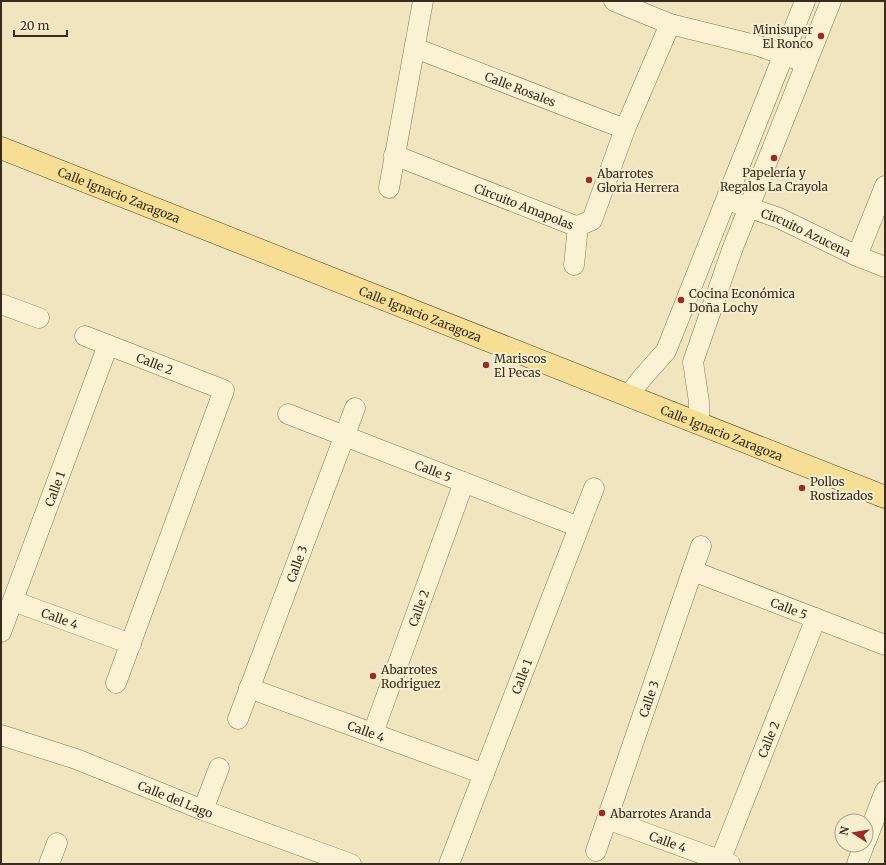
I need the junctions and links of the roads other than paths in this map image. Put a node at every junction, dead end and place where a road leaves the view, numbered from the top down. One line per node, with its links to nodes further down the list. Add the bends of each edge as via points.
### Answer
1 (423, 1): 6 (street)
2 (614, 1): 5 (street)
3 (805, 1): 7 (street)
4 (831, 1): 8 (street)
5 (670, 24): 7 (street, via 759,46); 9 (street, Circuito Amapolas)
6 (415, 48): 9 (street, Calle Rosales); 11 (street)
7 (784, 55): 8 (street); 14 (street)
8 (807, 62): 15 (street)
9 (625, 129): 16 (street, Circuito Amapolas, via 592,220)
10 (1, 148): 26 (main road, Calle Ignacio Zaragoza)
11 (394, 156): 13 (street); 16 (street, Circuito Amapolas)
12 (885, 186): 17 (street)
13 (389, 188)
14 (726, 199): 15 (street, Circuito Azucena); 24 (street)
15 (749, 207): 17 (street, Circuito Azucena, via 779,218); 25 (street)
16 (578, 226): 18 (street)
17 (857, 256): 19 (street, Circuito Azucena)
18 (574, 265)
19 (885, 267)
20 (1, 304): 21 (street)
21 (39, 318)
22 (85, 336): 23 (street, Calle 2)
23 (108, 345): 37 (street, Calle 1); 40 (street, Calle 2, via 224,390)
24 (666, 351): 25 (street); 26 (street)
25 (693, 362): 29 (street, via 699,402)
26 (628, 396): 29 (main road, Calle Ignacio Zaragoza)
27 (355, 408): 30 (street, Calle 3)
28 (288, 414): 30 (street, Calle 5)
29 (699, 423): 33 (main road, Calle Ignacio Zaragoza)
30 (345, 436): 31 (street, Calle 5); 43 (street, Calle 3)
31 (464, 482): 34 (street, Calle 5); 45 (street, Calle 2)
32 (594, 488): 34 (street, Calle 1)
33 (885, 497)
34 (579, 527): 48 (street, Calle 1)
35 (701, 546): 36 (street, Calle 3)
36 (693, 570): 38 (street, Calle 5); 51 (street, Calle 3)
37 (13, 601): 39 (street, Calle 1); 40 (street, Calle 4)
38 (816, 618): 41 (street, Calle 5); 56 (street, Calle 2)
39 (1, 632)
40 (130, 644): 42 (street)
41 (885, 645)
42 (116, 683)
43 (250, 688): 44 (street, Calle 3); 45 (street, Calle 4)
44 (238, 718)
45 (373, 733): 48 (street, Calle 4)
46 (1, 735): 50 (street, Calle del Lago, via 76,759)
47 (219, 768): 50 (street)
48 (484, 774): 59 (street, Calle 1)
49 (885, 790): 52 (street)
50 (203, 810): 58 (street, Calle del Lago)
51 (607, 819): 54 (street, Calle 3); 56 (street, Calle 4)
52 (874, 820)
53 (57, 843): 57 (street)
54 (596, 851)
55 (861, 853): 60 (street)
56 (725, 862)
57 (49, 864)
58 (351, 864)
59 (449, 864)
60 (857, 864)

